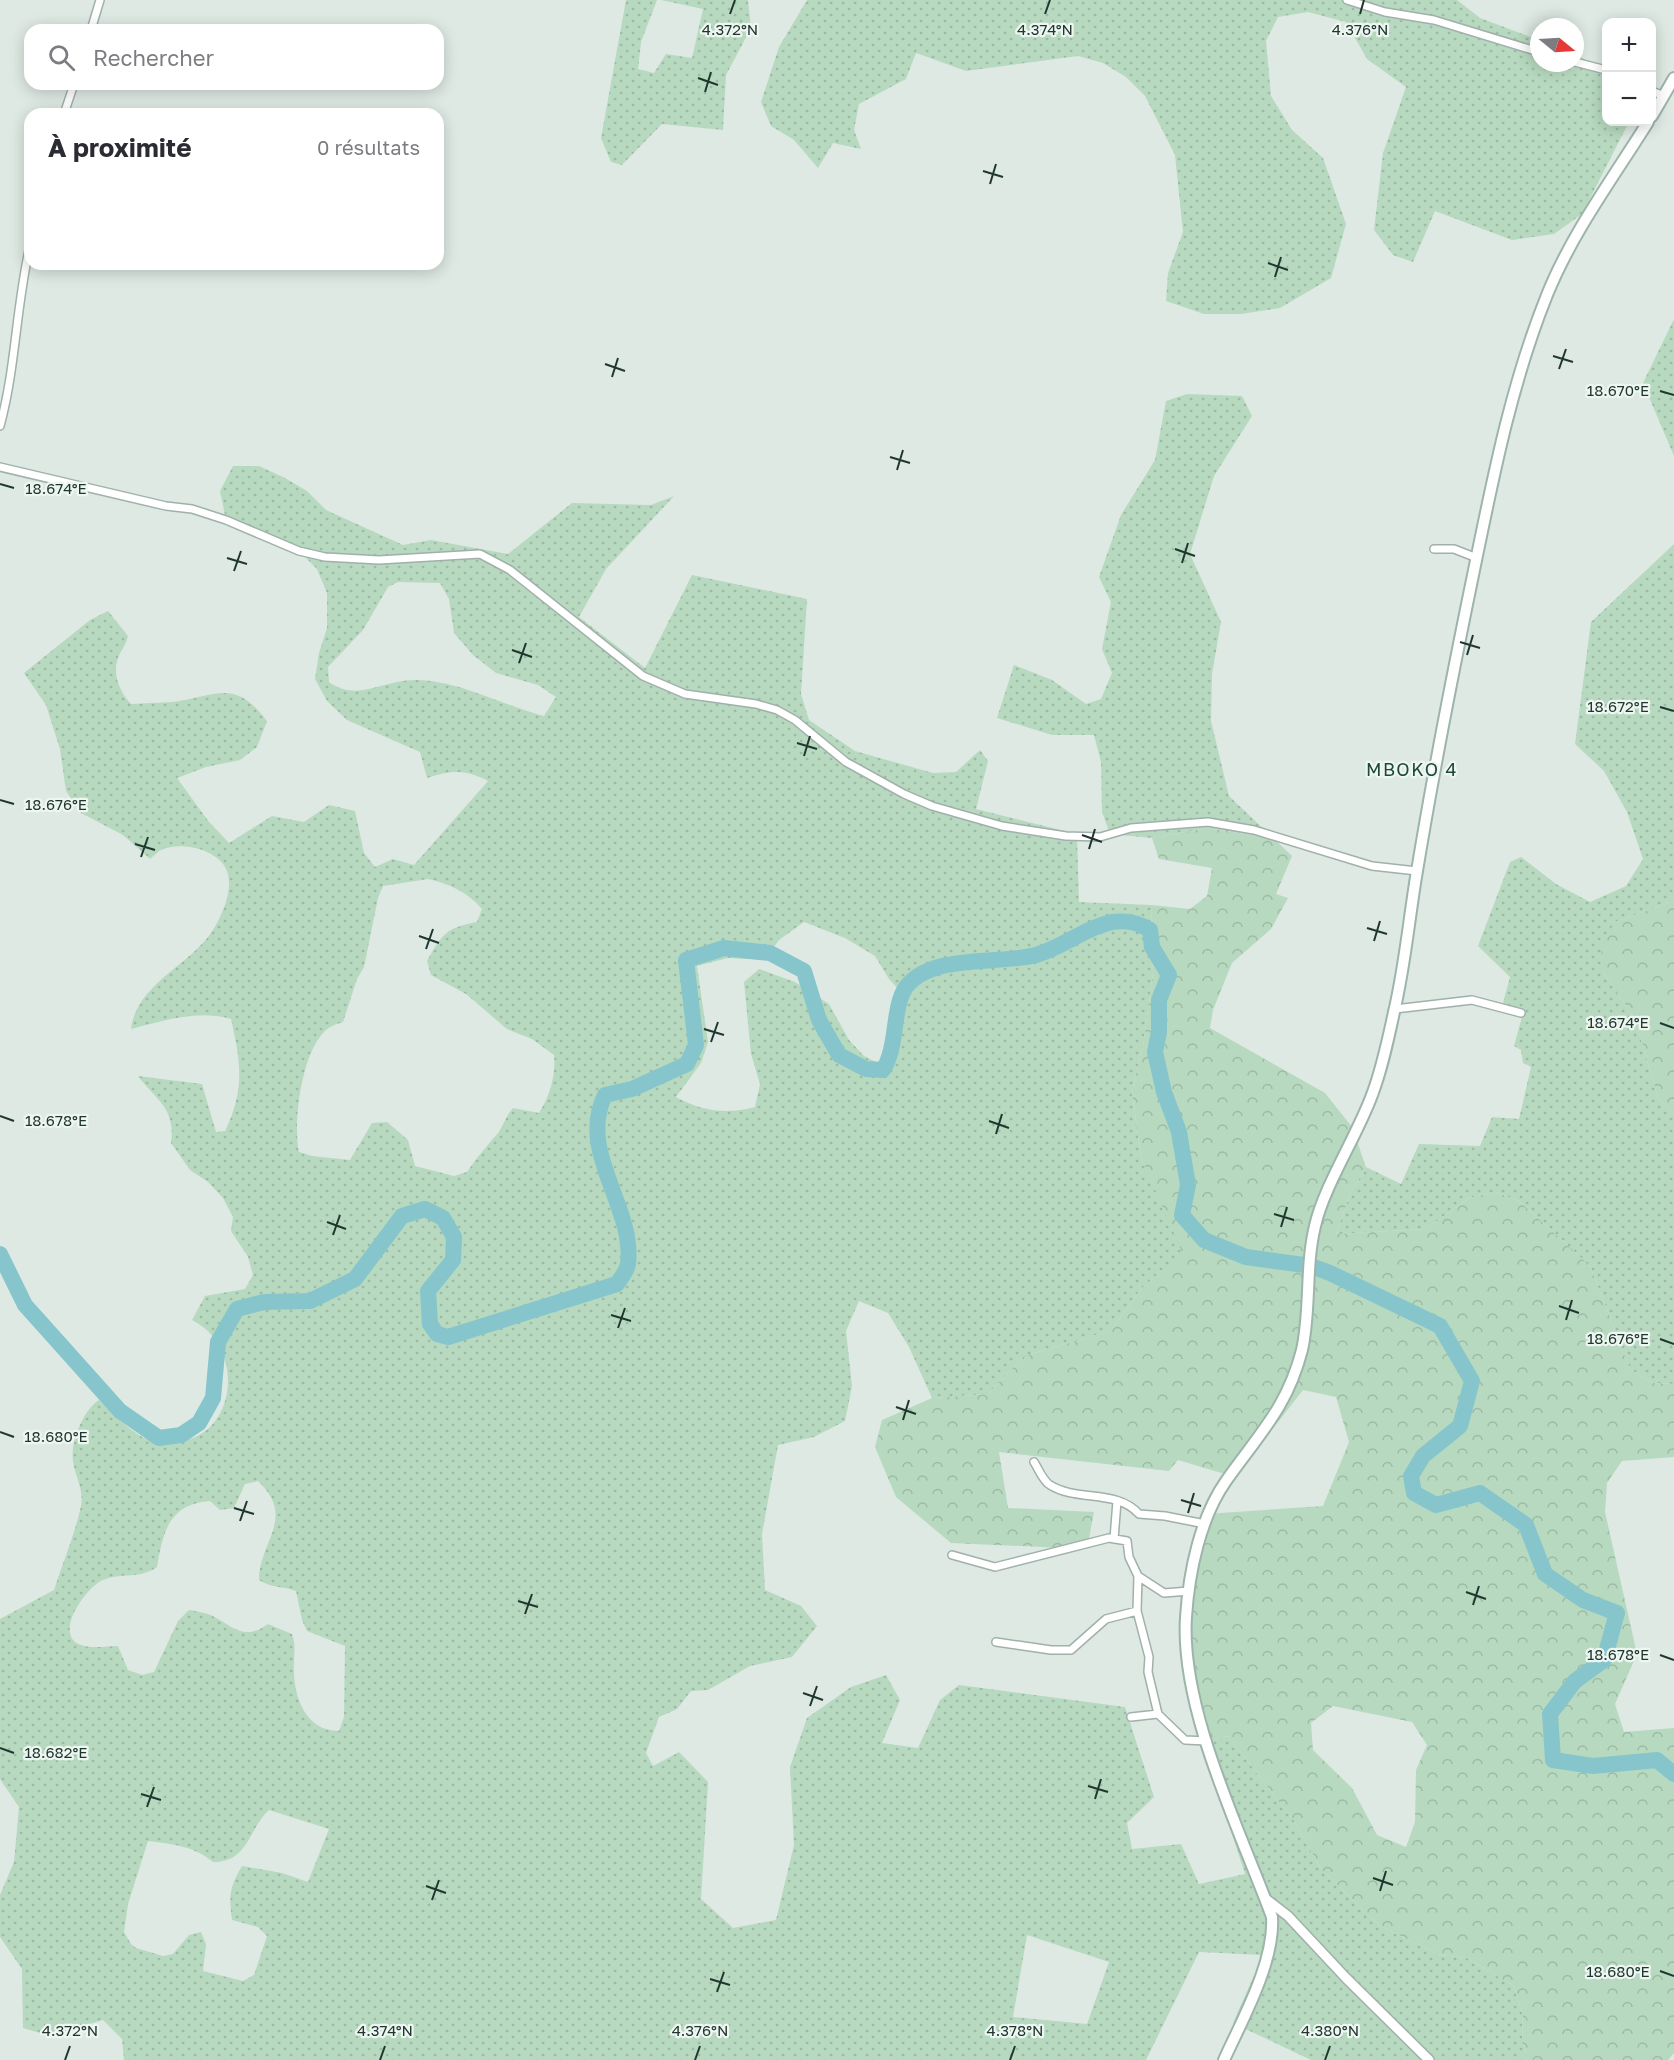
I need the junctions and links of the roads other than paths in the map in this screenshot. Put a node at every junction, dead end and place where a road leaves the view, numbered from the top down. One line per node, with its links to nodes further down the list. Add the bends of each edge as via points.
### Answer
1 (100, 0): 3 (street)
2 (1347, 0): 4 (street, via 1385,12 1434,20)
3 (93, 24)
4 (1530, 49)
5 (1584, 64): 6 (street)
6 (1602, 69)
7 (1674, 78): 10 (main road)
8 (72, 90): 11 (street)
9 (1656, 93): 10 (street)
10 (1664, 96): 12 (main road)
11 (66, 108)
12 (1656, 109)
13 (1646, 126): 18 (main road, via 1572,245 1546,298 1504,426)
14 (24, 270): 15 (street)
15 (0, 426)
16 (0, 466): 19 (street, via 192,509 299,551 325,557 379,560 480,554 510,570 643,676 685,694 777,710 846,762 932,806 1002,826 1066,836 1100,837 1131,828 1208,822 1254,830 1372,866)
17 (1434, 549): 18 (street, via 1454,549)
18 (1477, 558): 19 (main road)
19 (1417, 871): 20 (main road)
20 (1395, 1009): 21 (street, via 1472,1000); 24 (main road, via 1374,1093 1316,1221 1309,1256 1302,1347 1286,1393 1279,1410 1225,1482)
21 (1521, 1013)
22 (1034, 1462): 23 (street, via 1048,1485)
23 (1117, 1501): 24 (street, via 1131,1505 1139,1514); 25 (street)
24 (1205, 1524): 28 (main road)
25 (1114, 1539): 26 (street, via 1084,1542 994,1567); 27 (street, via 1126,1541)
26 (952, 1555)
27 (1138, 1576): 28 (street, via 1164,1593); 29 (street)
28 (1189, 1591): 33 (main road, via 1185,1637 1193,1695)
29 (1137, 1611): 30 (street, via 1106,1619 1071,1650); 31 (street)
30 (996, 1642)
31 (1158, 1714): 32 (street); 33 (street, via 1185,1740)
32 (1131, 1717)
33 (1207, 1741): 34 (main road)
34 (1266, 1899): 35 (main road, via 1273,1928 1267,1957); 36 (street, via 1288,1916)
35 (1224, 2060)
36 (1429, 2060)

